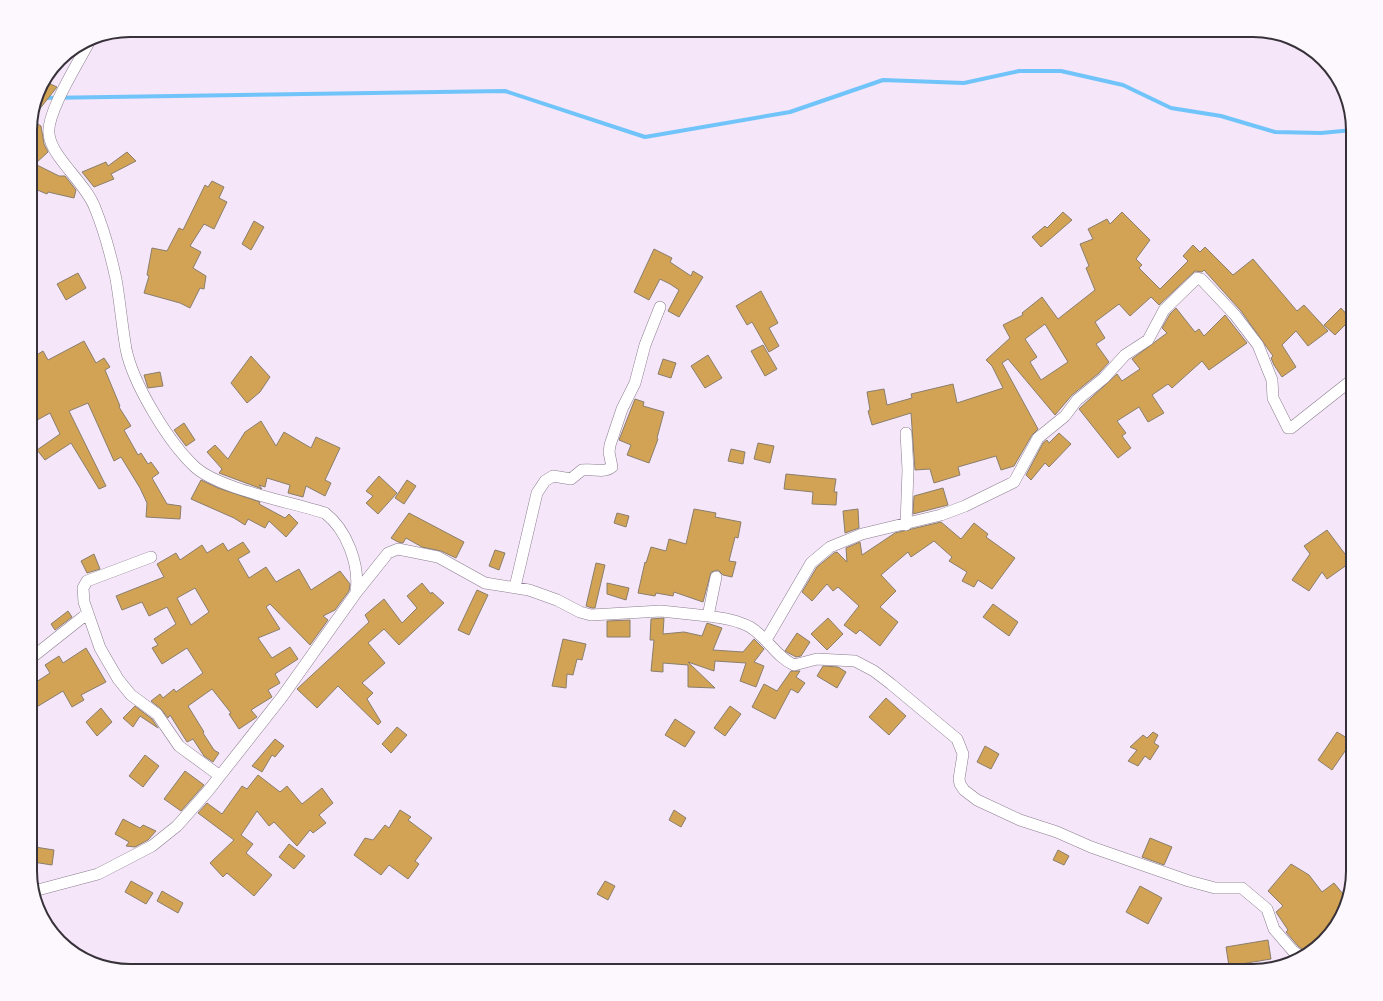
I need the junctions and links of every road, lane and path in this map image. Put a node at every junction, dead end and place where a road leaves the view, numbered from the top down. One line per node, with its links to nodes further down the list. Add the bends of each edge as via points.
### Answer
1 (88, 47): 9 (street, via 52,114 48,129 51,145 78,180 95,208 116,278 129,359 138,381 159,421 189,461 205,475 223,483 325,513 333,519 344,535 353,560)
2 (660, 307): 8 (street, via 645,345 635,383 622,409 610,445 612,467 598,471 584,469 571,479 551,476 545,480 532,510)
3 (1346, 388): 5 (street, via 1291,428 1286,427 1273,398 1272,380 1258,345 1230,309 1201,279 1197,278 1164,310 1146,342 1126,355 1104,378 1077,400 1065,416 1038,438 1014,482 966,506)
4 (906, 433): 5 (street)
5 (906, 525): 12 (street, via 856,536 825,551 812,563)
6 (151, 557): 10 (street, via 87,581 82,591)
7 (716, 576): 11 (street)
8 (515, 587): 9 (street, via 486,583 438,557 398,549 388,553); 11 (street, via 543,594 592,615 661,611)
9 (356, 593): 14 (street, via 282,698)
10 (88, 612): 13 (street); 14 (street, via 102,653 123,686 157,714 179,746)
11 (708, 616): 12 (street, via 749,626)
12 (766, 640): 16 (street, via 786,661 794,665 817,658 855,661 874,671 957,739 963,754 959,773 960,784 977,800 1020,820 1189,881 1214,888 1242,888 1267,909 1274,929)
13 (37, 652)
14 (220, 776): 15 (street, via 177,826 152,846 98,874)
15 (39, 890)
16 (1296, 953)

